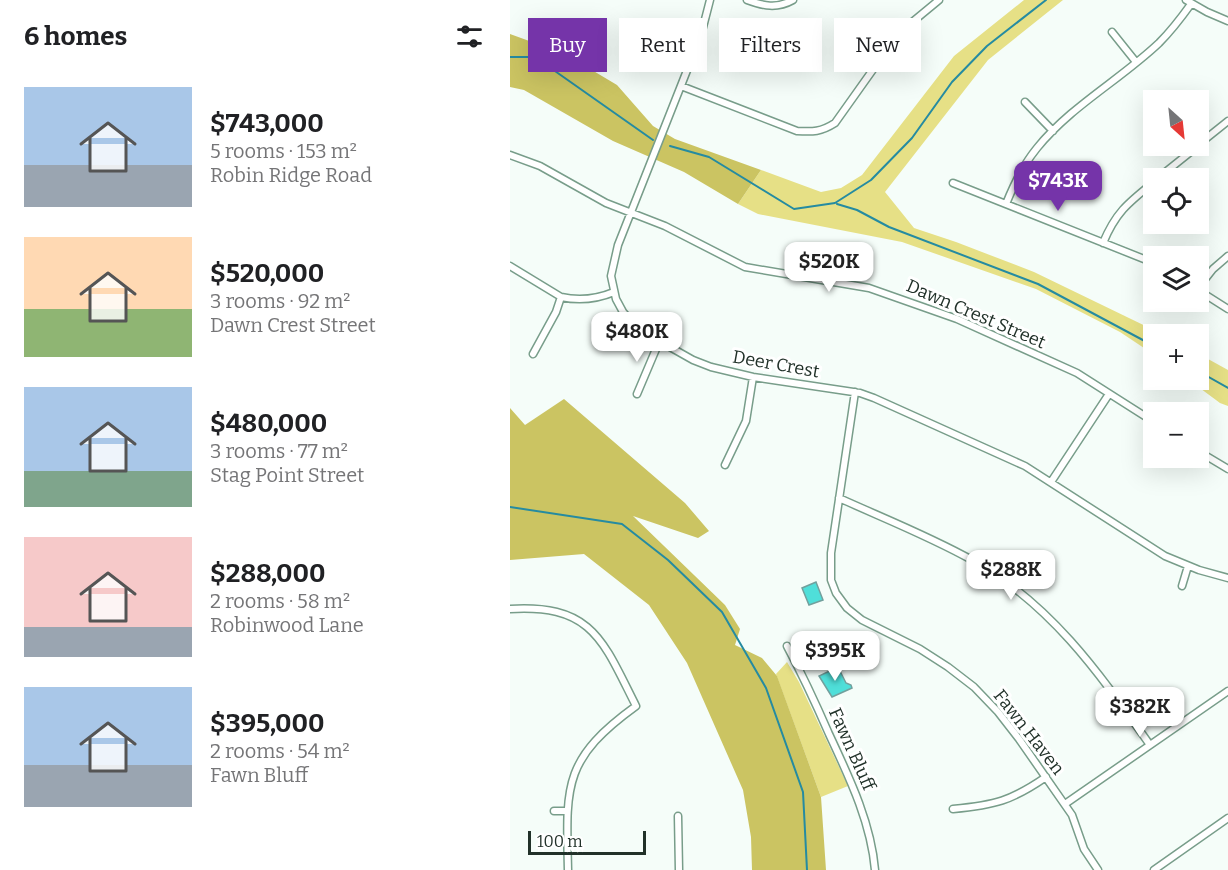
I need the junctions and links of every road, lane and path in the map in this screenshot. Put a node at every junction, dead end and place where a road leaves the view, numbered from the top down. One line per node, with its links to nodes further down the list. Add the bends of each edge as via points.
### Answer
1 (710, 0): 6 (street, Deer Crest)
2 (747, 0): 3 (street, via 774,7)
3 (793, 0)
4 (939, 0): 11 (street, via 899,33 835,123 825,130 797,130)
5 (1188, 2): 7 (street); 9 (street, via 1171,31)
6 (706, 18)
7 (1228, 21)
8 (1112, 32): 9 (street)
9 (1136, 62): 14 (street)
10 (687, 72): 11 (street, Deer Crest)
11 (681, 86): 22 (street, Deer Crest)
12 (1025, 102): 14 (street)
13 (1228, 121): 15 (street)
14 (1053, 131): 21 (street, via 1025,164)
15 (1209, 136)
16 (510, 155): 22 (street, Dawn Crest Street)
17 (1185, 156): 18 (street)
18 (1170, 168)
19 (953, 183): 21 (street)
20 (1143, 191): 23 (street, via 1119,212)
21 (1006, 204): 23 (street)
22 (630, 212): 28 (street, Deer Crest, via 614,260); 37 (street, Dawn Crest Street, via 745,267 868,288 957,319 1077,373)
23 (1103, 243): 25 (street)
24 (1228, 256): 27 (street)
25 (1143, 259)
26 (510, 266): 30 (street)
27 (1209, 274)
28 (614, 292): 30 (street, via 593,298); 32 (street, Deer Crest, via 632,324)
29 (1209, 296): 31 (street)
30 (561, 297): 33 (street)
31 (1228, 309)
32 (659, 342): 34 (street, Deer Crest, via 711,367); 36 (street)
33 (533, 354)
34 (753, 377): 35 (street, Deer Crest); 40 (street, via 746,421)
35 (855, 392): 42 (street, Deer Crest, via 1025,466); 43 (street, Fawn Haven)
36 (638, 394)
37 (1110, 394): 38 (street, Dawn Crest Street); 42 (street)
38 (1143, 415)
39 (1209, 458): 41 (street)
40 (725, 465)
41 (1228, 469)
42 (1051, 482): 44 (street, Deer Crest, via 1165,556)
43 (839, 498): 50 (street, via 972,560 1009,584 1075,644); 51 (street, Fawn Haven, via 830,567 840,599 862,620 920,649 974,687)
44 (1188, 566): 45 (street, Deer Crest); 46 (street)
45 (1228, 578)
46 (1182, 586)
47 (510, 609): 54 (street, via 554,610 588,627 606,648 636,706 602,732 586,751 571,784)
48 (787, 646): 60 (street, Fawn Bluff, via 855,791)
49 (1228, 690): 50 (street)
50 (1150, 746): 52 (street)
51 (1046, 777): 52 (street, Fawn Haven); 53 (street, via 1002,802)
52 (1065, 804): 61 (street, Fawn Haven, via 1084,849)
53 (953, 808)
54 (567, 811): 55 (street); 58 (street)
55 (554, 812)
56 (678, 816): 59 (street)
57 (1228, 818): 62 (street)
58 (568, 870)
59 (679, 870)
60 (875, 870)
61 (1098, 870)
62 (1154, 870)

